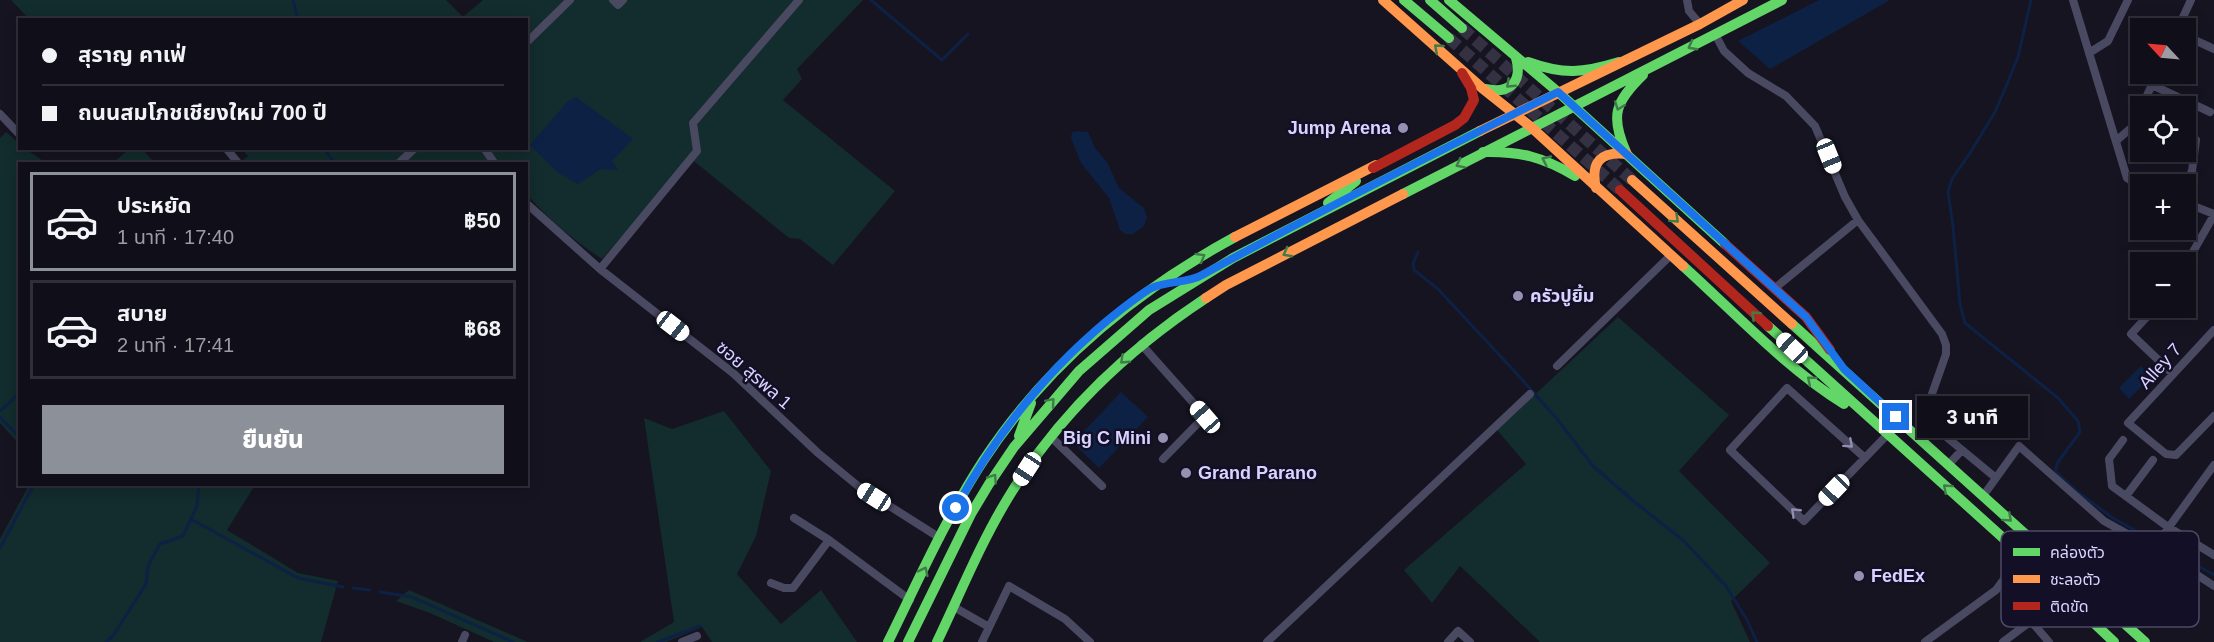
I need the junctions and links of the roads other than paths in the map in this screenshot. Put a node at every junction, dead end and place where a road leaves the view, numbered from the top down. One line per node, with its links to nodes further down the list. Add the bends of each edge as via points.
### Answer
1 (570, 0): 20 (street)
2 (613, 0): 3 (street, via 618,5)
3 (623, 0)
4 (799, 0): 58 (street, via 693,123 698,152)
5 (1383, 0): 26 (main road, one-way to 5)
6 (1404, 0): 19 (main road)
7 (1430, 0): 17 (main road)
8 (1449, 0): 24 (main road)
9 (1687, 0): 16 (street, via 1689,11)
10 (1743, 0): 16 (main road)
11 (1782, 0): 18 (main road)
12 (2073, 0): 23 (street)
13 (2128, 0): 23 (street, via 2108,41)
14 (2192, 0): 15 (street)
15 (2183, 18)
16 (1700, 24): 25 (main road)
17 (1462, 28)
18 (1715, 34): 27 (main road, one-way to 27); 55 (street, via 1724,51 1748,73 1786,96 1815,126)
19 (1449, 38)
20 (528, 41)
21 (2196, 41): 22 (street)
22 (2214, 49)
23 (2089, 53): 39 (street)
24 (1516, 58): 25 (main road, via 1561,72 1586,72); 29 (main road, one-way to 29, via 1519,73 1511,86 1497,92); 30 (main road)
25 (1619, 62): 30 (main road)
26 (1458, 67): 29 (main road); 46 (main road, via 1474,100 1464,118)
27 (1652, 67): 32 (main road); 43 (main road, one-way to 43, via 1617,105 1616,129)
28 (2152, 85): 31 (street); 33 (street)
29 (1482, 88): 35 (main road)
30 (1558, 92): 32 (main road); 35 (main road)
31 (2147, 96)
32 (1573, 105): 36 (main road); 43 (main road)
33 (2210, 112)
34 (0, 114): 38 (street)
35 (1514, 114): 36 (main road); 54 (main road)
36 (1530, 127): 42 (main road); 49 (main road)
37 (2130, 130): 39 (street)
38 (18, 133)
39 (2116, 141): 48 (street)
40 (228, 150): 44 (street)
41 (413, 150): 45 (street)
42 (1483, 152): 49 (main road, one-way to 42, via 1535,155); 64 (main road, one-way to 64, via 1227,285)
43 (1627, 154): 49 (main road, via 1612,153 1601,158 1593,175); 61 (main road)
44 (237, 162)
45 (400, 162)
46 (1376, 165): 54 (main road); 60 (main road, one-way to 46, via 1199,258)
47 (1632, 180): 66 (main road, one-way to 66)
48 (2130, 180)
49 (1597, 189): 57 (main road)
50 (1620, 190): 70 (main road, one-way to 50)
51 (528, 205): 58 (street, ซอย สุรพล 1)
52 (2196, 207): 53 (street)
53 (2214, 214): 56 (street)
54 (1309, 218): 59 (main road)
55 (1858, 220): 61 (street); 76 (street, via 1942,334 1946,354 1927,408 1928,418)
56 (2193, 252)
57 (1670, 256): 65 (street); 70 (main road, one-way to 57, via 1826,393)
58 (600, 269): 93 (street, ซอย สุรพล 1, via 733,373 858,486)
59 (1199, 277): 60 (main road); 75 (main road, one-way to 59, via 1100,352 1149,310)
60 (1153, 287): 68 (main road, via 1109,319)
61 (1775, 288): 66 (main road, via 1806,317)
62 (2146, 318): 67 (street, via 2131,334)
63 (2214, 330): 67 (street, Alley 7)
64 (1141, 344): 73 (main road, one-way to 73); 78 (street, via 1205,417)
65 (1557, 366)
66 (1844, 369): 80 (main road)
67 (2173, 374): 71 (street, Alley 7, via 2128,423 2166,454 2176,455)
68 (1035, 393): 75 (main road); 93 (main road, via 983,461)
69 (1530, 394): 116 (street)
70 (1860, 411): 72 (main road)
71 (2214, 416)
72 (1887, 435): 77 (street); 94 (main road, one-way to 72)
73 (1051, 437): 83 (street); 103 (main road, via 1007,500)
74 (2123, 440): 85 (street, via 2109,459 2112,486)
75 (1014, 447): 86 (main road, one-way to 75)
76 (1962, 450): 80 (street); 82 (street)
77 (1865, 458): 77 (street, one-way to 77, via 1804,521 1730,450 1787,388)
78 (1163, 459)
79 (2152, 460): 85 (street)
80 (1949, 464): 84 (main road)
81 (2214, 465): 88 (street)
82 (1996, 478): 84 (street); 90 (street, via 2019,446 2104,521)
83 (1102, 486)
84 (1983, 496): 89 (main road, one-way to 89)
85 (2126, 496): 88 (street)
86 (971, 514): 93 (main road); 112 (main road)
87 (795, 518): 95 (street)
88 (2168, 527): 91 (street); 92 (street)
89 (2022, 531)
90 (2122, 531)
91 (2165, 531)
92 (2175, 531)
93 (943, 534): 102 (main road, one-way to 93)
94 (2001, 536)
95 (829, 540): 99 (street, via 793,588); 102 (street)
96 (2199, 545): 97 (street)
97 (2213, 553)
98 (2199, 576): 101 (street)
99 (771, 583)
100 (2001, 583): 119 (street)
101 (2214, 586)
102 (909, 600): 111 (main road)
103 (954, 607): 104 (street); 113 (main road)
104 (989, 627): 114 (street); 115 (street, via 1009,586 1065,619)
105 (2022, 627): 120 (street)
106 (2040, 627): 121 (street)
107 (2098, 627): 122 (main road)
108 (2128, 627): 123 (main road, one-way to 123)
109 (697, 636): 110 (street)
110 (682, 642)
111 (888, 642)
112 (908, 642)
113 (937, 642)
114 (982, 642)
115 (1090, 642)
116 (1267, 642)
117 (1448, 642): 118 (street, via 1458,631)
118 (1470, 642)
119 (1925, 642)
120 (2003, 642)
121 (2049, 642)
122 (2114, 642)
123 (2145, 642)

